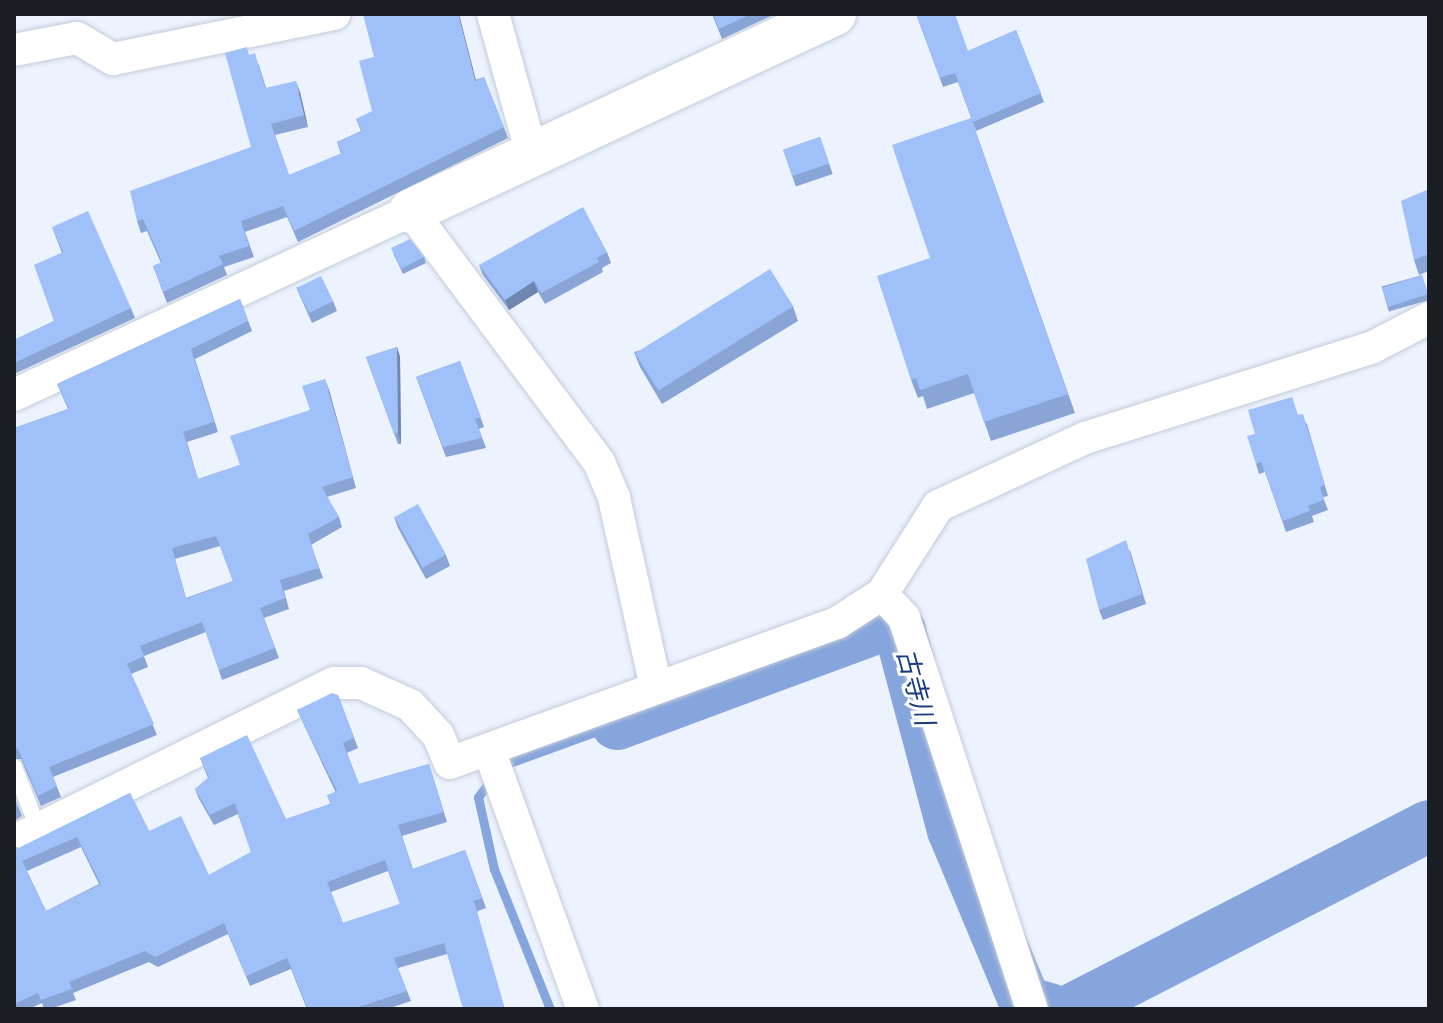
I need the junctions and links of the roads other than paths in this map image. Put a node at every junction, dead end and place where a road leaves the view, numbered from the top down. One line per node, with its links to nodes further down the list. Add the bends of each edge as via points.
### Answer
1 (334, 14): 4 (street, via 113,59)
2 (493, 14): 6 (street)
3 (834, 14): 6 (street)
4 (77, 26): 5 (street)
5 (14, 50)
6 (532, 155): 7 (street)
7 (411, 211): 9 (street); 11 (street, via 599,462 614,498)
8 (1429, 318): 10 (street, via 1373,347 1085,438 938,506)
9 (14, 395)
10 (882, 594): 11 (street, via 837,623); 16 (street, via 904,618)
11 (656, 687): 12 (street)
12 (489, 750): 14 (street, via 450,763 438,735 410,705 361,683 334,683); 15 (street)
13 (14, 767): 14 (lane)
14 (26, 834)
15 (583, 1009)
16 (1032, 1009)

